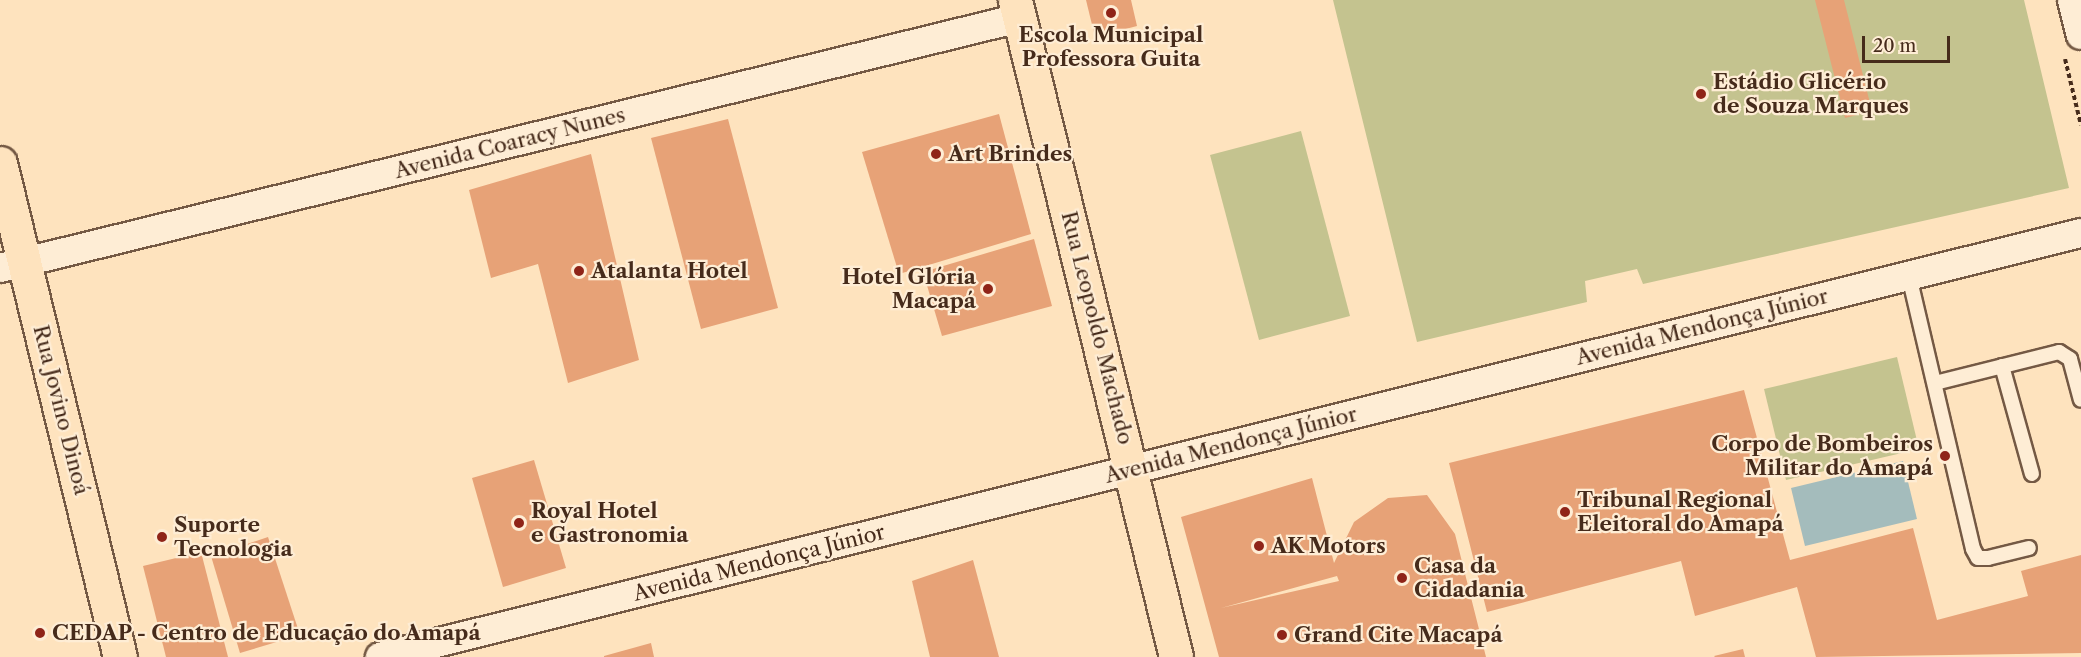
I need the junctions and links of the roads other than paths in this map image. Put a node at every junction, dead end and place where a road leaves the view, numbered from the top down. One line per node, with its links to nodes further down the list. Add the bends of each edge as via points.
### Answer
1 (2072, 0): 3 (street)
2 (1017, 9): 6 (street, Avenida Coaracy Nunes); 11 (main road, Rua Leopoldo Machado)
3 (2071, 40)
4 (0, 163): 6 (main road, Rua Jovino Dinoá)
5 (2081, 233): 7 (street, Avenida Mendonça Júnior)
6 (12, 265): 14 (main road, Rua Jovino Dinoá)
7 (1909, 276): 9 (lane); 11 (street, Avenida Mendonça Júnior)
8 (2002, 366): 9 (lane); 10 (lane, via 2066,353); 12 (lane)
9 (1935, 383): 13 (lane, via 1978,558)
10 (2081, 400)
11 (1132, 469): 15 (street, Avenida Mendonça Júnior); 16 (main road, Rua Leopoldo Machado)
12 (2032, 474)
13 (2029, 548)
14 (120, 657)
15 (380, 657)
16 (1176, 657)

